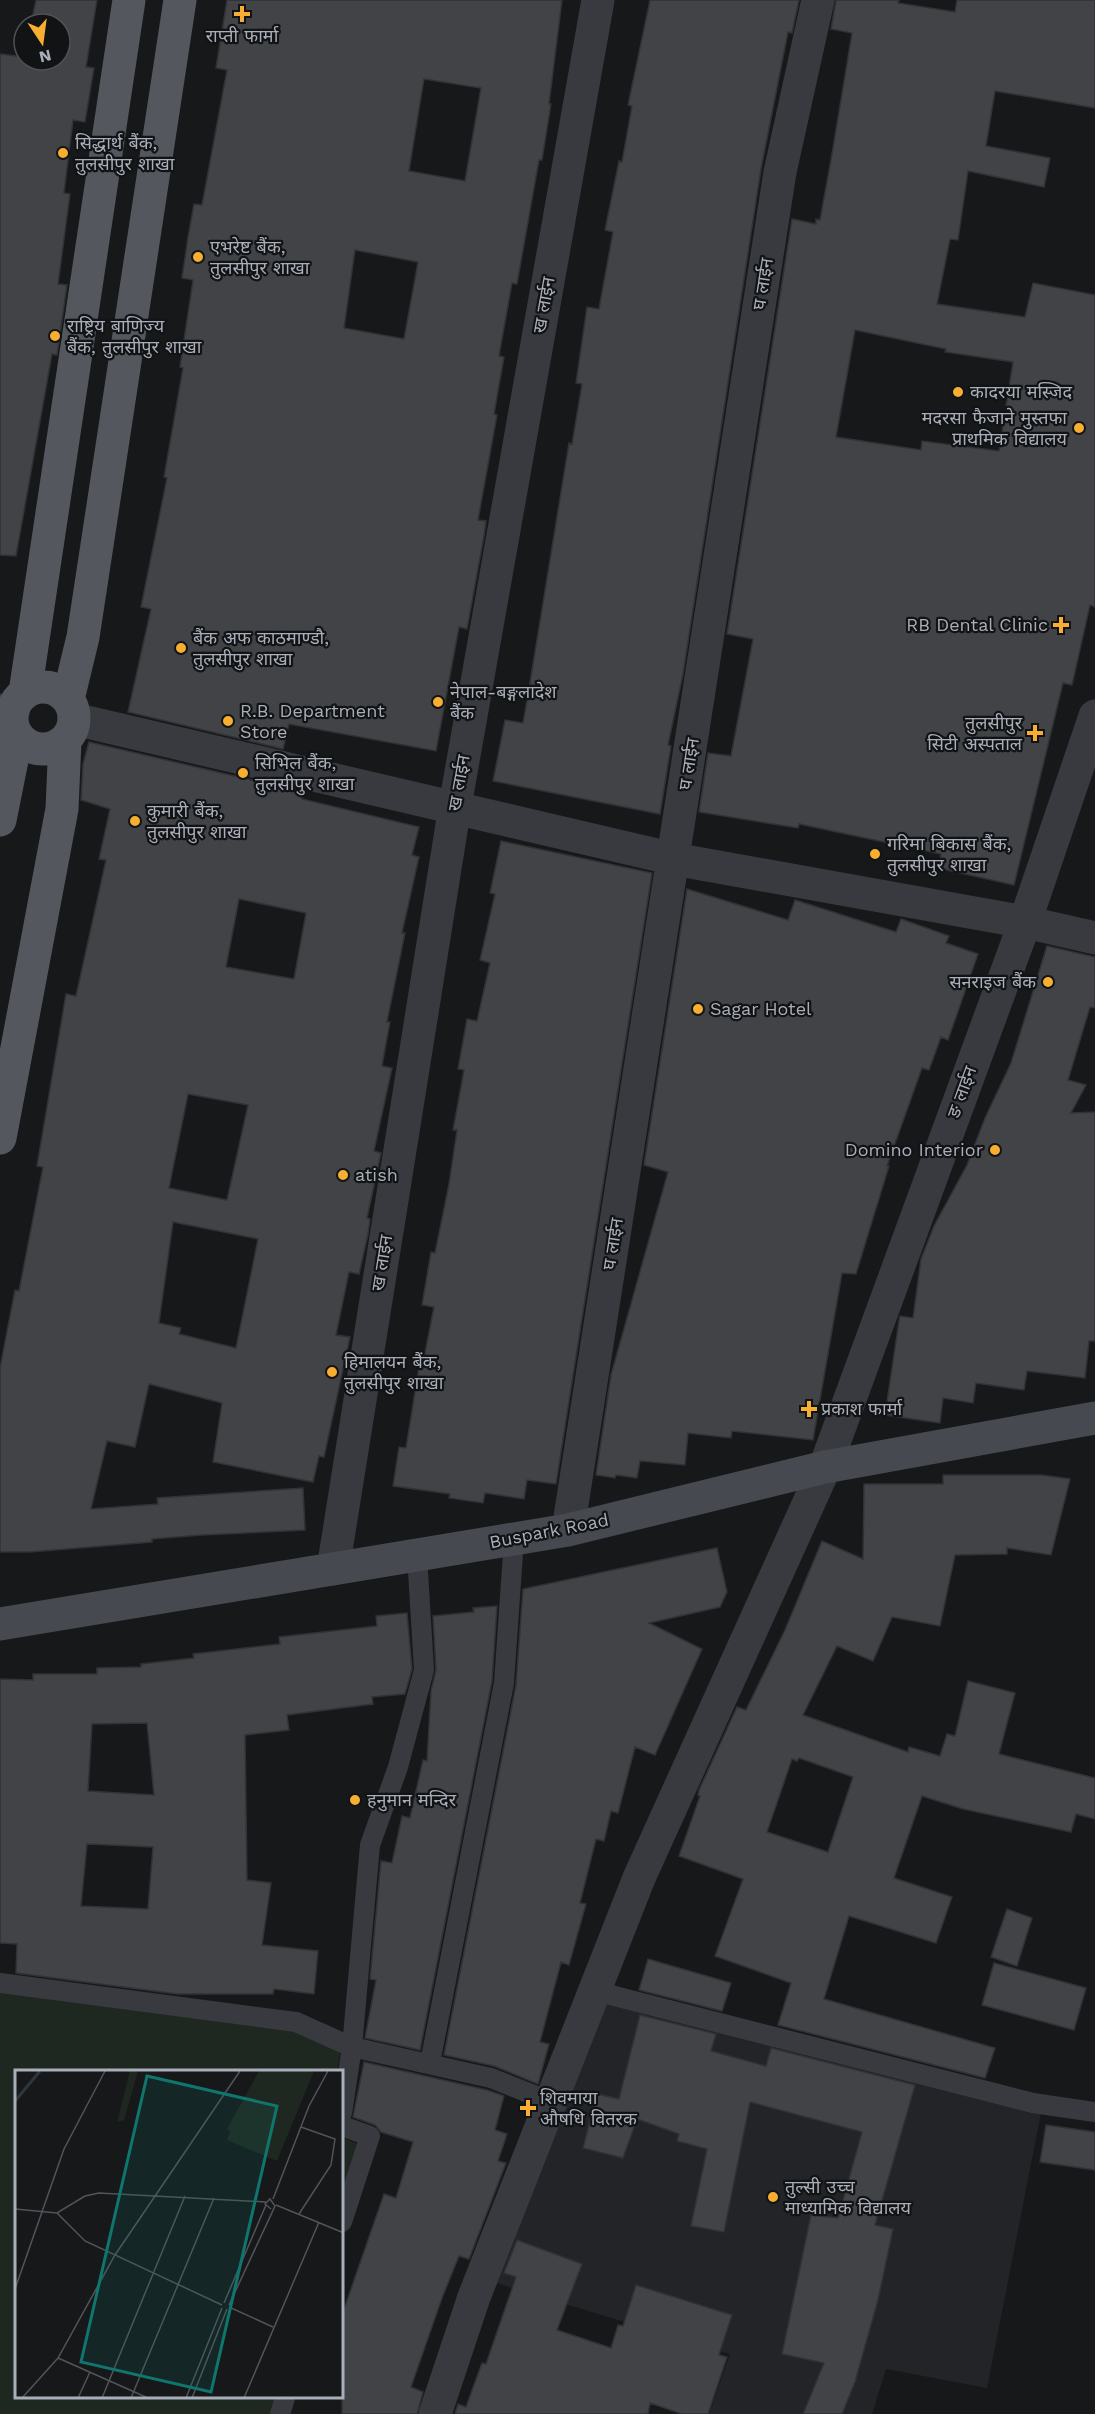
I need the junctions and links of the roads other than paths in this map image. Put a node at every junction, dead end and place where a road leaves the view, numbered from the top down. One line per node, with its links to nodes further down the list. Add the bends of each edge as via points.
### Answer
1 (129, 0): 5 (main road)
2 (180, 0): 7 (main road)
3 (598, 0): 8 (street, ख लाईन)
4 (818, 0): 10 (street, घ लाईन, via 780,172)
5 (14, 712): 7 (main road, via 43,687 61,692); 7 (main road, via 23,742 40,749 58,746); 9 (main road)
6 (1095, 716): 11 (street, ङ लाईन)
7 (69, 719): 8 (street); 13 (main road, via 62,809)
8 (455, 806): 10 (street); 19 (street, ख लाईन)
9 (0, 820)
10 (675, 859): 11 (street); 16 (street, घ लाईन)
11 (1025, 922): 12 (street); 15 (street, ङ लाईन)
12 (1095, 938)
13 (0, 1138)
14 (1095, 1418): 15 (main road, Buspark Road)
15 (825, 1467): 16 (main road, Buspark Road); 22 (street, ङ लाईन, via 639,1878)
16 (568, 1530): 17 (main road, Buspark Road)
17 (513, 1539): 18 (main road, Buspark Road); 24 (lane, via 504,1683)
18 (417, 1555): 19 (main road, Buspark Road); 23 (lane, via 424,1670 398,1767 370,1845)
19 (333, 1569): 20 (main road, Buspark Road)
20 (0, 1624)
21 (0, 1983): 23 (lane, via 296,2022)
22 (596, 1991): 26 (street, ङ लाईन); 27 (lane, via 1033,2103)
23 (352, 2047): 24 (lane); 25 (lane)
24 (430, 2063): 26 (lane, via 491,2078)
25 (344, 2100)
26 (551, 2102): 32 (street, ङ लाईन, via 474,2297)
27 (1095, 2112)
28 (344, 2127): 29 (lane, via 370,2136)
29 (344, 2216)
30 (284, 2399): 31 (lane)
31 (280, 2414)
32 (435, 2414)

